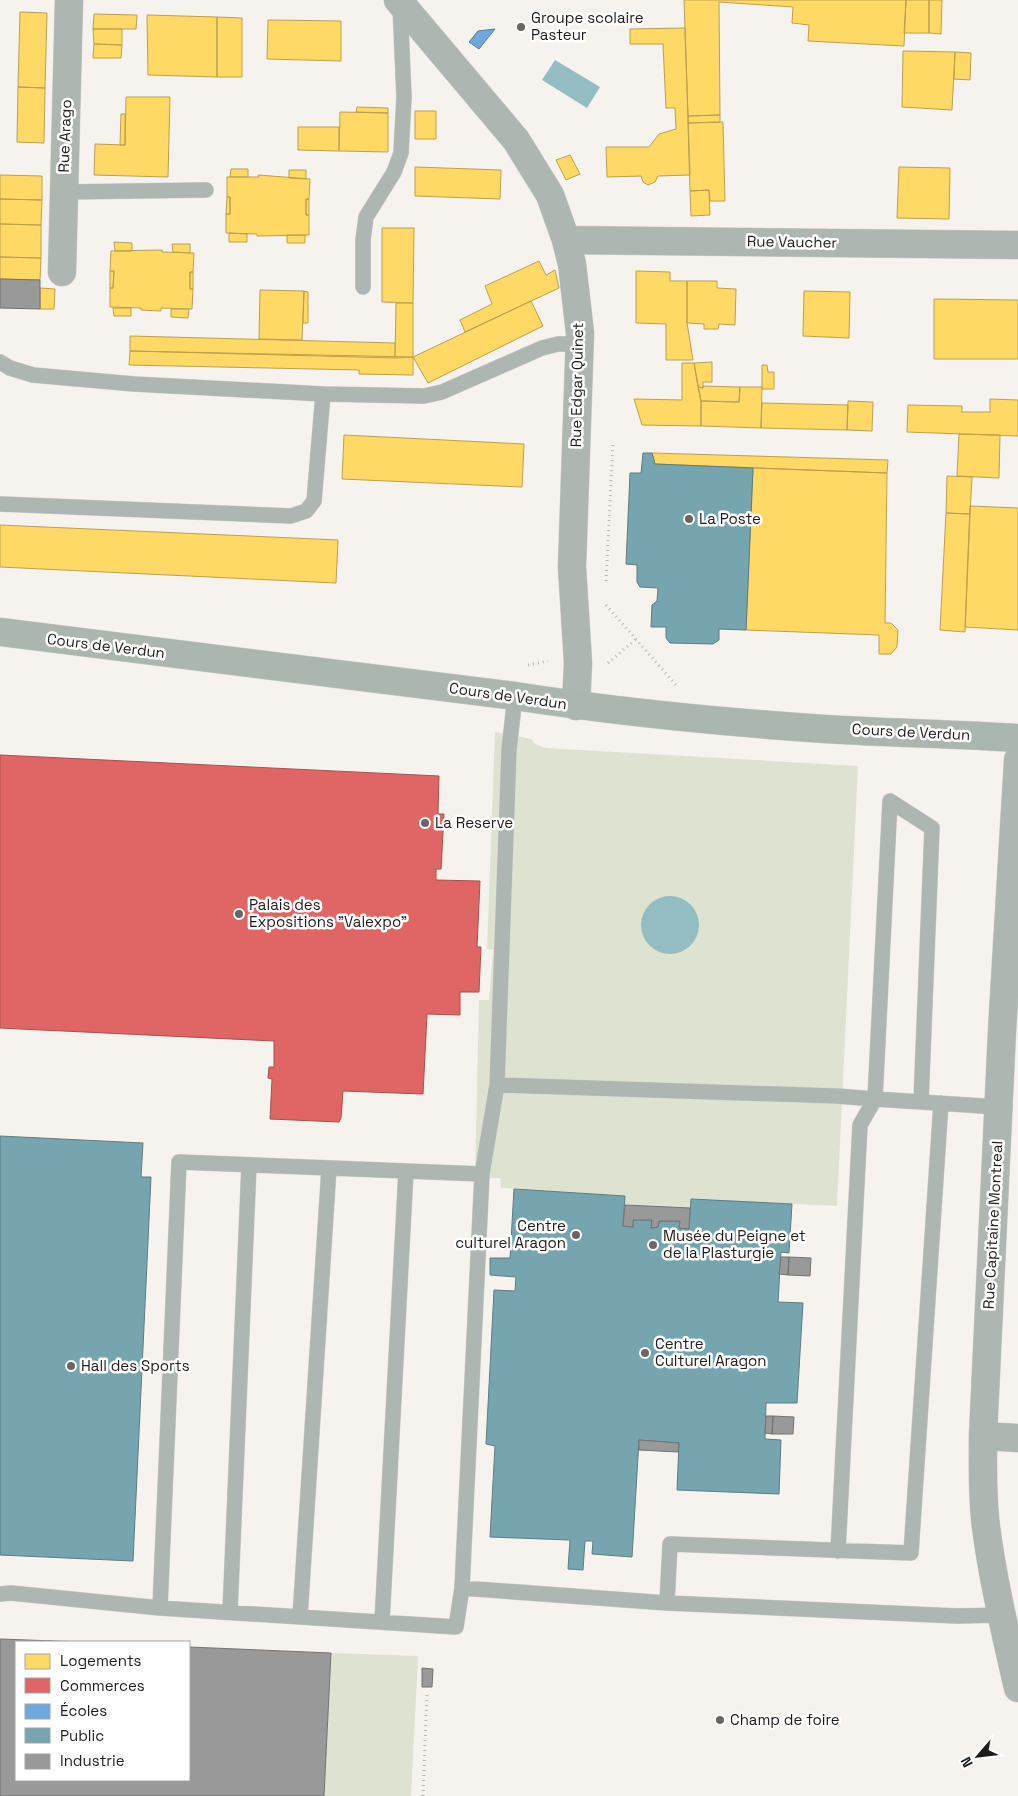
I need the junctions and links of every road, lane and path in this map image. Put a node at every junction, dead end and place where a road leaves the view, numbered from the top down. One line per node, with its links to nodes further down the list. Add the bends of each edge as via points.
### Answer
1 (69, 0): 4 (street, Rue Arago)
2 (399, 1): 5 (street, Rue Edgar Quinet, via 516,140 550,195); 8 (lane, via 404,97 401,154 394,172 366,217)
3 (206, 190): 4 (lane)
4 (63, 192): 7 (street, Rue Arago)
5 (566, 240): 6 (street, Rue Vaucher); 9 (street, Rue Edgar Quinet, via 572,264)
6 (1018, 245)
7 (62, 272)
8 (363, 287)
9 (580, 344): 11 (lane, via 542,348 442,392 424,396); 18 (street, Rue Edgar Quinet, via 572,567 578,663)
10 (0, 362): 11 (lane, via 33,376)
11 (323, 394): 13 (lane, via 314,501 306,510 291,516)
12 (613, 444): 14 (path)
13 (0, 504)
14 (606, 583)
15 (605, 603): 19 (path, via 683,694)
16 (0, 632): 17 (main road, Cours de Verdun)
17 (516, 696): 18 (main road, Cours de Verdun); 23 (lane, via 509,750)
18 (576, 706): 19 (main road, Cours de Verdun)
19 (683, 718): 20 (main road, Cours de Verdun)
20 (1018, 738)
21 (1018, 760): 22 (street, Rue Capitaine Montreal)
22 (1010, 1032): 27 (street, Rue Capitaine Montreal)
23 (497, 1085): 24 (lane); 31 (lane)
24 (875, 1099): 25 (lane); 25 (lane, via 890,801 932,828); 34 (lane, via 860,1124)
25 (921, 1102): 26 (lane)
26 (942, 1104): 27 (lane); 34 (lane, via 911,1553)
27 (998, 1107): 32 (street, Rue Capitaine Montreal)
28 (249, 1165): 29 (lane); 38 (lane, via 179,1162); 39 (lane)
29 (329, 1168): 30 (lane); 41 (lane)
30 (406, 1171): 31 (lane); 42 (lane)
31 (482, 1174): 35 (lane)
32 (983, 1436): 33 (street); 40 (street, Rue Capitaine Montreal, via 986,1525)
33 (1018, 1438)
34 (838, 1550): 37 (lane, via 670,1544)
35 (462, 1588): 37 (lane); 42 (lane, via 456,1627)
36 (0, 1594): 38 (lane, via 10,1592)
37 (667, 1603): 40 (lane, via 958,1616)
38 (160, 1608): 39 (lane)
39 (230, 1612): 41 (lane)
40 (1002, 1615): 43 (street, Rue Capitaine Montreal)
41 (300, 1617): 42 (lane)
42 (382, 1622)
43 (1018, 1688)
44 (427, 1694): 45 (path)
45 (423, 1796)

